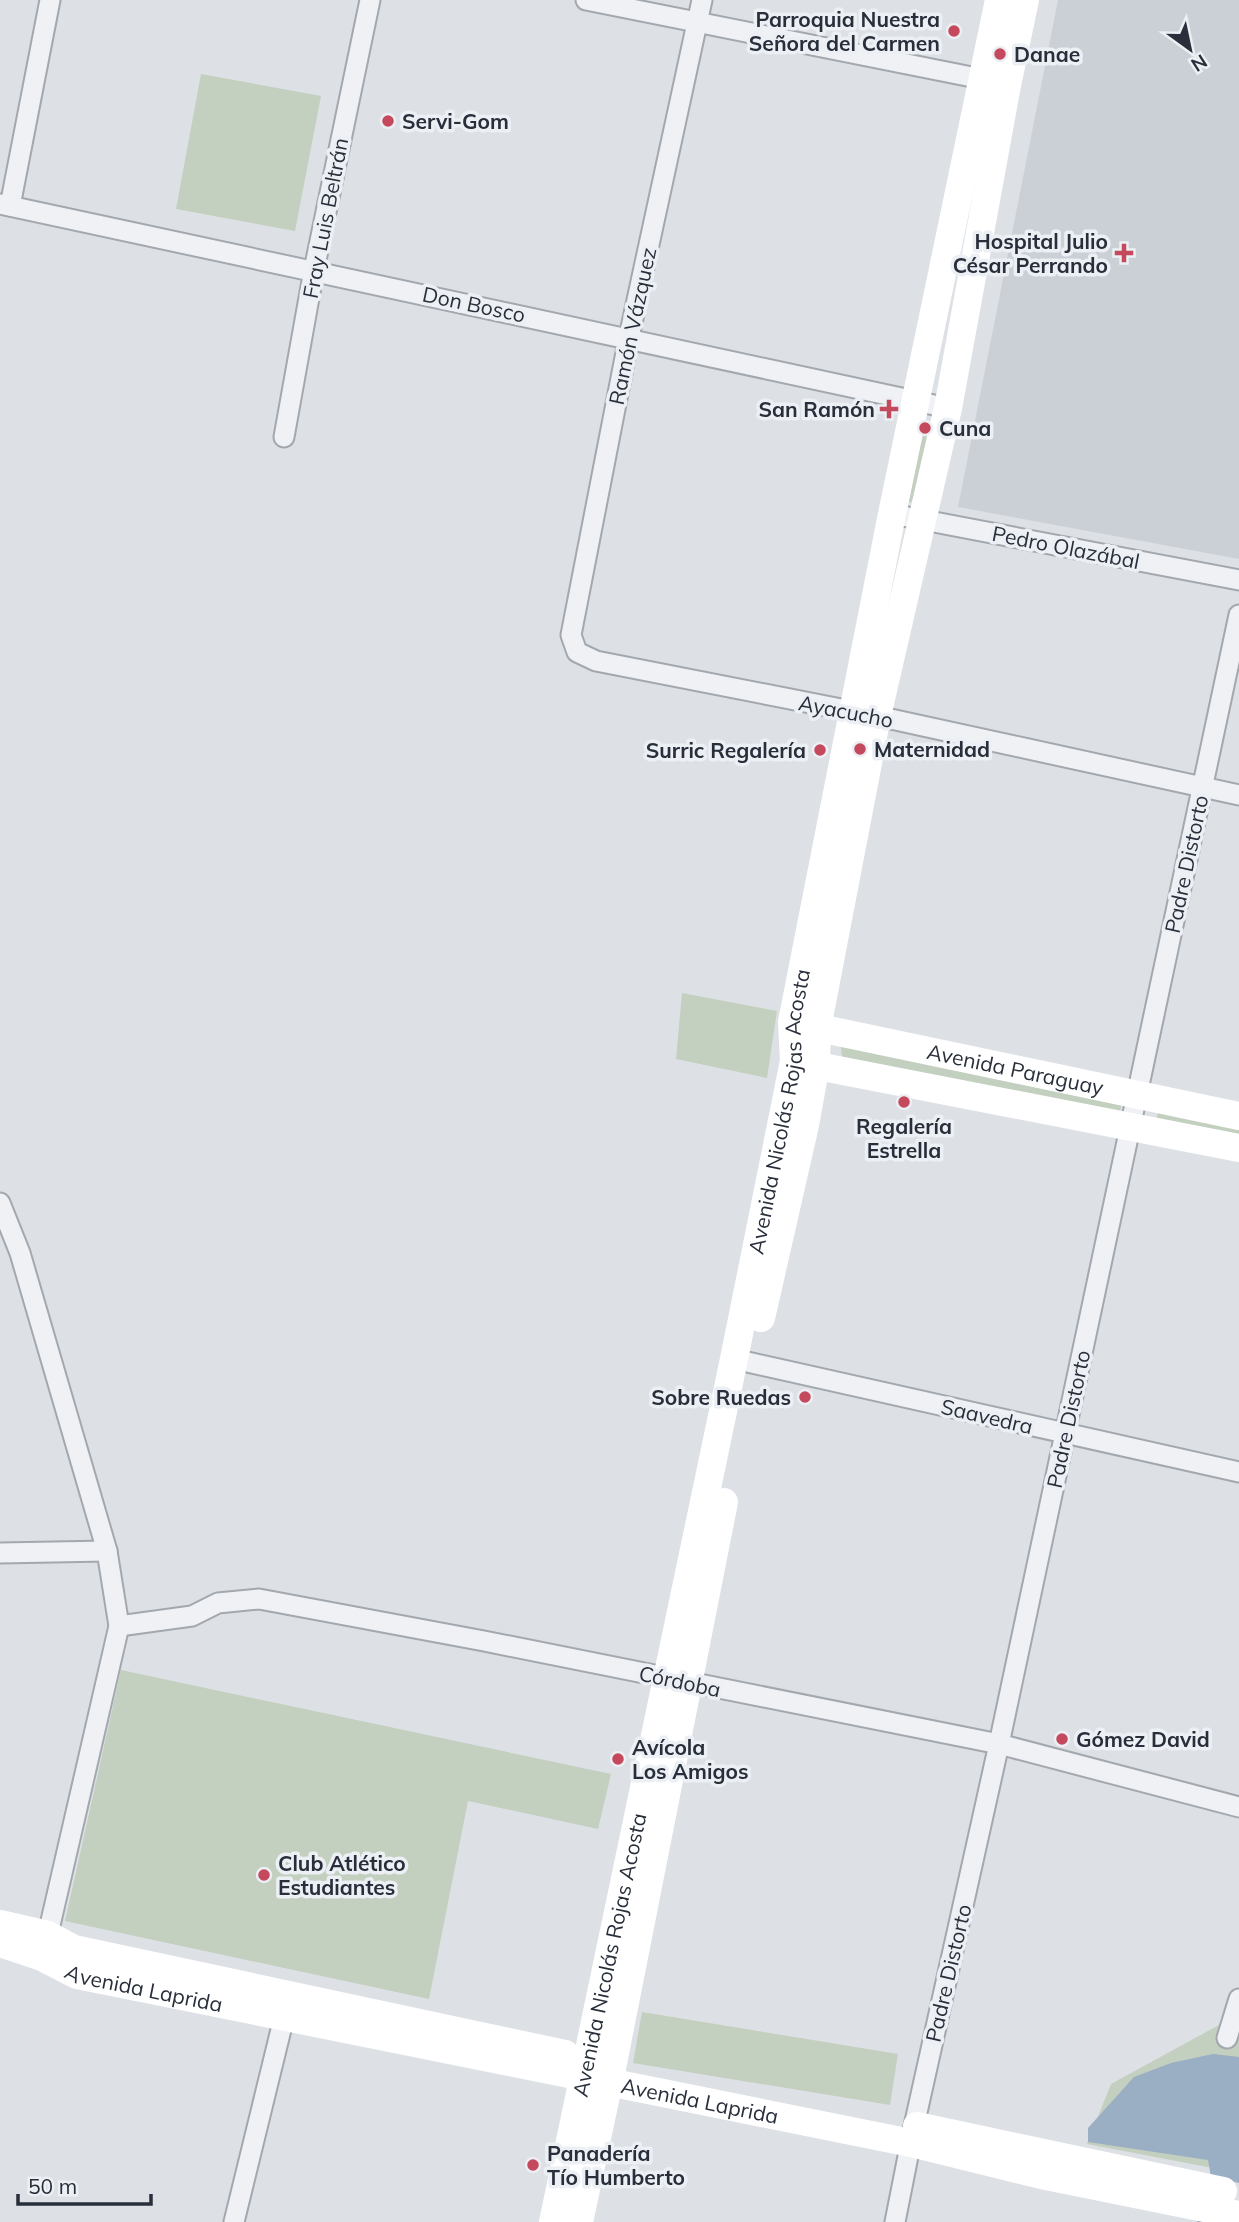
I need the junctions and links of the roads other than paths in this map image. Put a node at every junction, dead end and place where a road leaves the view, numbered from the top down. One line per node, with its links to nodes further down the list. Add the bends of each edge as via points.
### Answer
1 (50, 0): 9 (street)
2 (370, 0): 10 (street, Fray Luis Beltrán)
3 (586, 0): 7 (street)
4 (702, 0): 7 (street, Ramón Vázquez)
5 (999, 0): 8 (main road, Avenida Nicolás Rojas Acosta)
6 (1025, 0): 8 (main road, Avenida Nicolás Rojas Acosta)
7 (697, 23): 8 (street); 11 (street, Ramón Vázquez)
8 (994, 81): 12 (main road, Avenida Nicolás Rojas Acosta); 13 (main road, Avenida Nicolás Rojas Acosta)
9 (5, 205): 10 (street, Don Bosco)
10 (314, 270): 11 (street, Don Bosco); 14 (street, Fray Luis Beltrán)
11 (629, 338): 12 (street, Don Bosco); 19 (street, Ramón Vázquez, via 570,635)
12 (916, 401): 13 (street, Don Bosco); 15 (main road, Avenida Nicolás Rojas Acosta)
13 (948, 408): 16 (main road, Avenida Nicolás Rojas Acosta)
14 (284, 437)
15 (892, 514): 16 (street, Pedro Olazábal); 20 (main road, Avenida Nicolás Rojas Acosta)
16 (923, 520): 17 (street, Pedro Olazábal); 20 (main road, Avenida Nicolás Rojas Acosta)
17 (1239, 580)
18 (1239, 615): 21 (street, Padre Distorto)
19 (577, 652): 20 (street, Ayacucho, via 596,661)
20 (865, 714): 21 (street, Ayacucho); 23 (main road, Avenida Nicolás Rojas Acosta)
21 (1203, 787): 22 (street, Ayacucho); 25 (street, Padre Distorto)
22 (1239, 795)
23 (805, 1025): 24 (main road, Avenida Nicolás Rojas Acosta); 25 (main road, Avenida Paraguay)
24 (805, 1063): 27 (main road, Avenida Paraguay); 30 (main road, Avenida Nicolás Rojas Acosta)
25 (1137, 1095): 26 (main road, Avenida Paraguay); 27 (street, Padre Distorto)
26 (1239, 1116)
27 (1130, 1125): 28 (main road, Avenida Paraguay); 31 (street, Padre Distorto)
28 (1239, 1148)
29 (0, 1203): 33 (street, via 20,1253)
30 (743, 1361): 31 (street, Saavedra); 36 (main road, Avenida Nicolás Rojas Acosta)
31 (1065, 1434): 32 (street, Saavedra); 37 (street, Padre Distorto)
32 (1239, 1472)
33 (107, 1551): 34 (street); 35 (street)
34 (0, 1553)
35 (119, 1626): 36 (street, Córdoba, via 192,1616 218,1603 258,1599); 41 (street)
36 (677, 1681): 37 (street, Córdoba); 45 (main road, Avenida Nicolás Rojas Acosta)
37 (999, 1744): 38 (street, Córdoba); 46 (street, Padre Distorto)
38 (1239, 1807)
39 (0, 1924): 41 (main road, Avenida Laprida)
40 (0, 1943): 41 (main road, Avenida Laprida)
41 (45, 1946): 43 (main road, Avenida Laprida, via 76,1975)
42 (1239, 1999): 44 (street)
43 (287, 2007): 45 (main road, Avenida Laprida); 48 (street)
44 (1227, 2038)
45 (597, 2070): 46 (main road, Avenida Laprida); 49 (main road, Avenida Nicolás Rojas Acosta); 50 (main road, Avenida Nicolás Rojas Acosta)
46 (912, 2134): 47 (main road, Avenida Laprida, via 1041,2175); 51 (street, Padre Distorto)
47 (1225, 2202)
48 (234, 2222)
49 (553, 2222)
50 (579, 2222)
51 (895, 2222)

